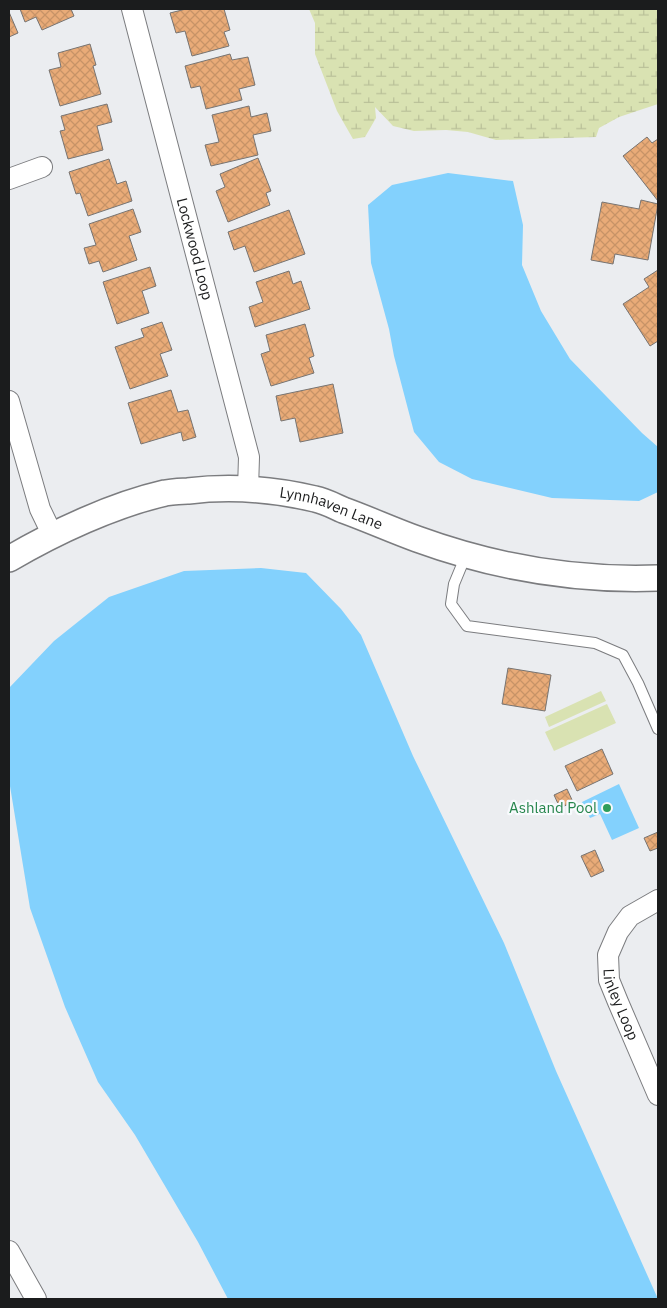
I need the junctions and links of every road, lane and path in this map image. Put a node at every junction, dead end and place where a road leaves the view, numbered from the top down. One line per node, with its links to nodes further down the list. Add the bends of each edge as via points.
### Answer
1 (132, 9): 5 (street, Lockwood Loop, via 249,457)
2 (42, 166): 3 (street)
3 (9, 179)
4 (9, 401): 6 (street, via 40,509)
5 (248, 489): 6 (street, Lynnhaven Lane, via 208,488 166,493 124,505); 7 (street, Lynnhaven Lane, via 317,499 417,539)
6 (53, 536): 8 (street, Lynnhaven Lane)
7 (467, 554): 9 (street, Lynnhaven Lane, via 515,567 562,574); 10 (lane, via 454,584 451,604 467,626 594,643 623,656)
8 (9, 559)
9 (658, 578)
10 (658, 728)
11 (658, 900): 12 (street, Linley Loop, via 630,916 618,932 608,955 609,980)
12 (658, 1095)
13 (9, 1251): 14 (street)
14 (36, 1299)

